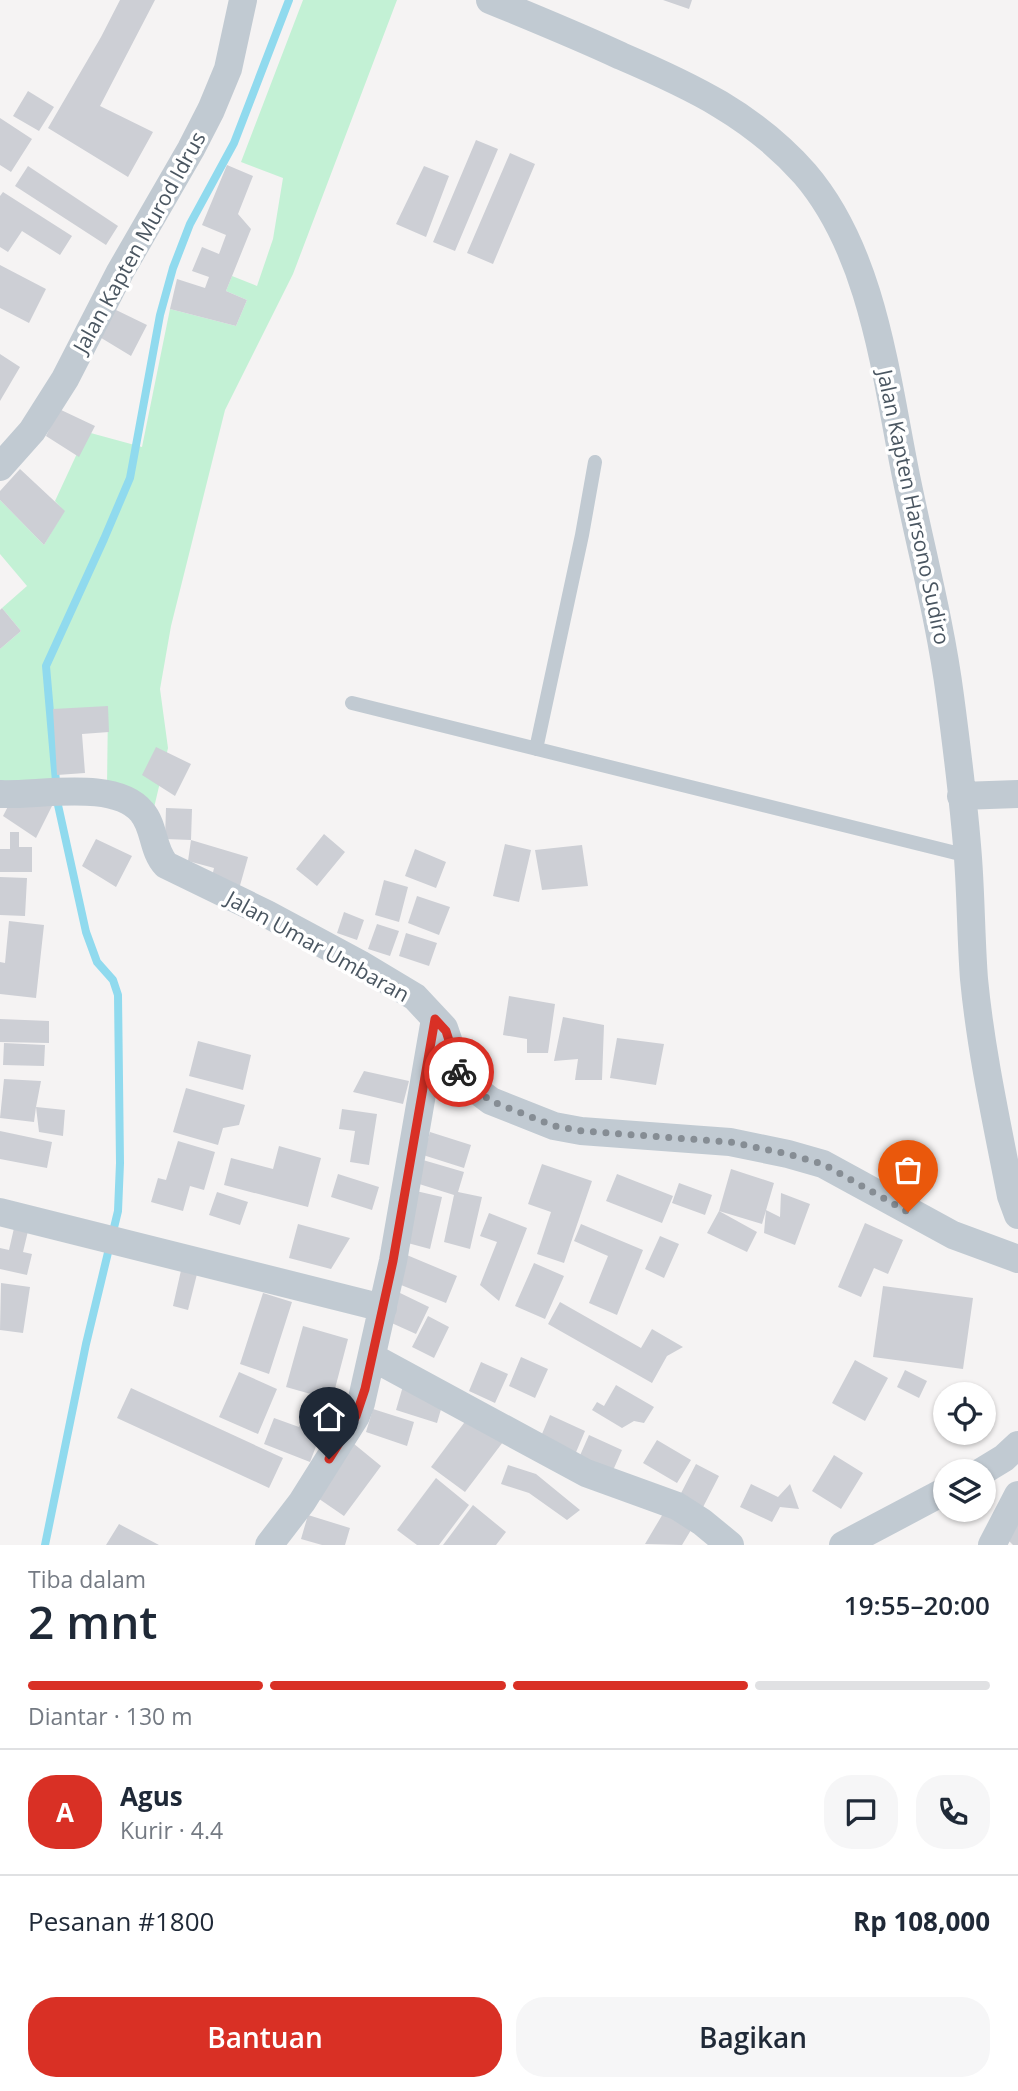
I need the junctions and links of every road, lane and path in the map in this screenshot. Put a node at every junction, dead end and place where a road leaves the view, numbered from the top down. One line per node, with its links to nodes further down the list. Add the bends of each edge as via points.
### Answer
1 (243, 0): 4 (street, Jalan Kapten Murod Idrus, via 228,69 191,149 65,379 32,431)
2 (490, 0): 9 (street, Jalan Kapten Harsono Sudiro, via 706,94 779,148 832,210 852,251 880,342 936,602)
3 (595, 462): 6 (lane)
4 (0, 467)
5 (352, 703): 6 (lane)
6 (536, 749): 10 (lane)
7 (0, 794): 11 (street, Jalan Umar Umbaran, via 103,793 130,802 145,816 166,866 360,964 415,997)
8 (1018, 794): 9 (street)
9 (961, 796): 10 (street, Jalan Kapten Harsono Sudiro)
10 (968, 856): 13 (street, Jalan Kapten Harsono Sudiro, via 984,1059)
11 (435, 1019): 14 (street, Jalan Umar Umbaran, via 446,1031 467,1083 491,1101 531,1118 582,1131 730,1142 796,1156 823,1164 953,1235); 15 (street)
12 (0, 1212): 15 (street)
13 (1018, 1215)
14 (1018, 1259)
15 (383, 1308): 16 (street)
16 (372, 1357): 21 (street, via 356,1416); 22 (street, via 586,1473 683,1510)
17 (1018, 1445): 18 (street)
18 (996, 1463)
19 (1018, 1495): 24 (street)
20 (933, 1497): 23 (street)
21 (270, 1545)
22 (730, 1545)
23 (843, 1545)
24 (992, 1545)

